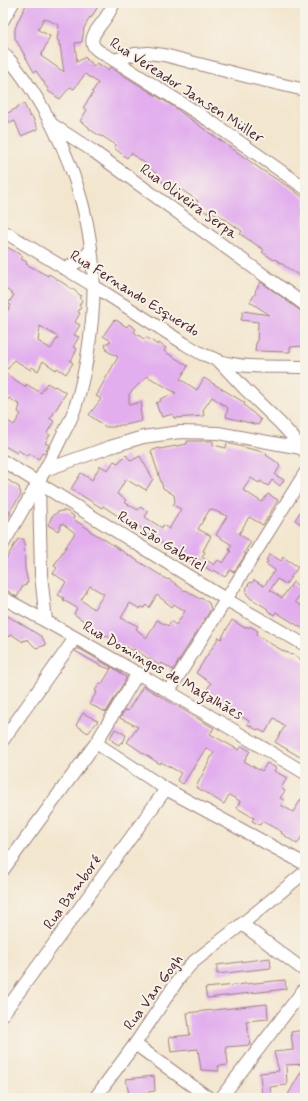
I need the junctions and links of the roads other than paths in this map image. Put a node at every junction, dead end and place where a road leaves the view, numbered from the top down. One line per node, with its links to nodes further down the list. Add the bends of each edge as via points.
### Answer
1 (13, 3): 3 (street)
2 (114, 3): 5 (street, Rua Vereador Jansen Müller, via 92,37 94,48)
3 (3, 20)
4 (3, 53): 7 (street, via 27,82)
5 (114, 60): 6 (street, via 135,54 164,55); 8 (street, Rua Vereador Jansen Müller, via 210,121)
6 (305, 90)
7 (53, 125): 10 (street, via 68,157 78,189); 13 (street, Rua Oliveira Serpa, via 93,151)
8 (305, 188)
9 (3, 231): 11 (street, Rua Fernando Esquerdo)
10 (91, 250): 11 (street, via 77,263); 12 (street)
11 (63, 268): 12 (street, Rua Fernando Esquerdo)
12 (94, 286): 14 (street, Rua Fernando Esquerdo, via 185,344); 20 (street, via 90,341 80,392)
13 (305, 305)
14 (218, 360): 15 (street); 17 (street, Rua Fernando Esquerdo)
15 (251, 366): 16 (street); 17 (street, via 244,378)
16 (305, 367)
17 (245, 389): 18 (street, Rua Fernando Esquerdo)
18 (303, 450): 20 (street, via 218,433 180,432 143,437)
19 (3, 461): 22 (street, Rua São Gabriel)
20 (45, 470): 22 (street)
21 (305, 473): 25 (street)
22 (39, 483): 23 (street); 25 (street, Rua São Gabriel); 26 (street, via 41,575)
23 (3, 544)
24 (3, 598): 26 (street, Rua Domingos de Magalhães)
25 (227, 600): 28 (street, Rua São Gabriel); 30 (street)
26 (46, 621): 27 (street, Rua Domingos de Magalhães)
27 (75, 638): 29 (street, Rua Domingos de Magalhães); 31 (street)
28 (305, 645)
29 (138, 673): 30 (street, Rua Domingos de Magalhães); 32 (street)
30 (169, 691): 33 (street, Rua Domingos de Magalhães)
31 (3, 740)
32 (96, 744): 34 (street); 36 (street)
33 (305, 774)
34 (166, 789): 35 (street); 41 (street, Rua Bamboré)
35 (305, 864)
36 (3, 870)
37 (305, 872): 38 (street, Rua Van Gogh)
38 (242, 924): 39 (street); 42 (street, Rua Van Gogh, via 192,964)
39 (305, 972)
40 (305, 988): 45 (street)
41 (3, 1014)
42 (135, 1044): 43 (street, Rua Van Gogh); 44 (street)
43 (95, 1098)
44 (209, 1098)
45 (221, 1098)

